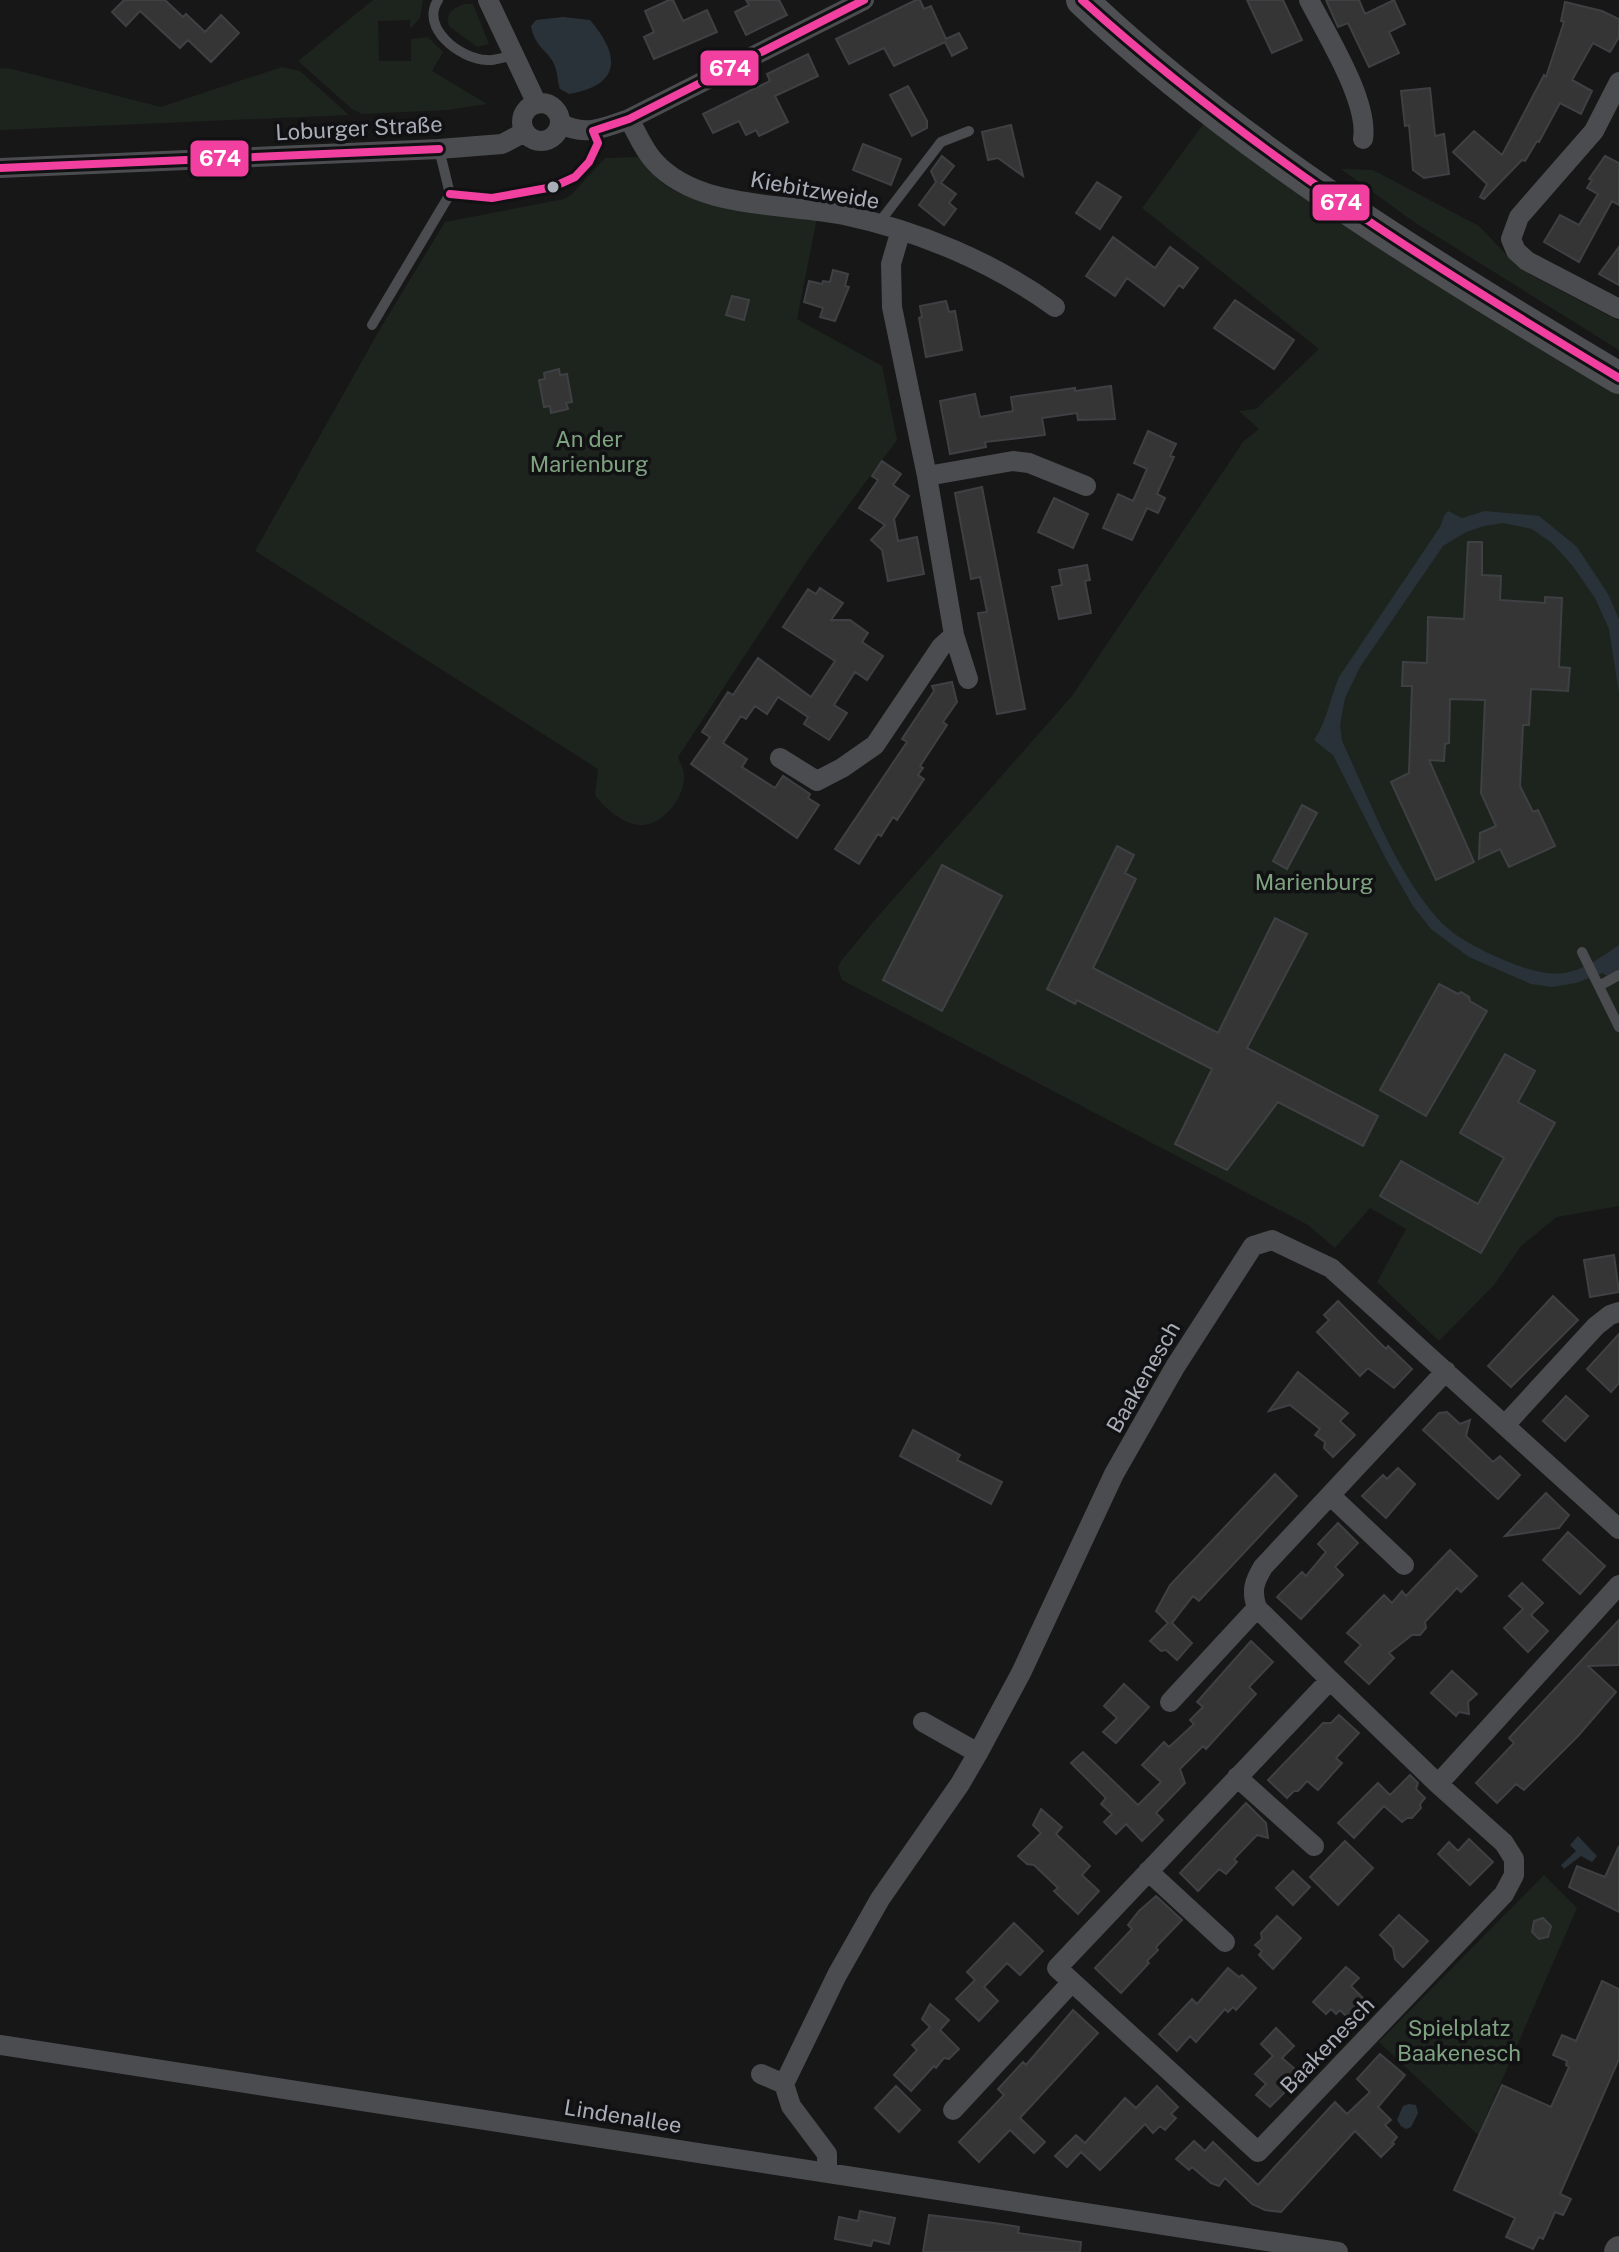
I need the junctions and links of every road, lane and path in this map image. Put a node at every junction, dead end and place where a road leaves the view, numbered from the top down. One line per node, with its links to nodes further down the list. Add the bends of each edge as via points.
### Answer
1 (438, 0): 6 (lane, via 432,14 436,29 452,46 487,61)
2 (488, 0): 6 (street)
3 (864, 0): 9 (street)
4 (1082, 0): 23 (main road, via 1269,151 1389,234)
5 (1309, 0): 14 (street, via 1354,90 1366,123)
6 (512, 55): 8 (street)
7 (1619, 82): 21 (street, via 1594,131 1519,217 1511,239 1527,261)
8 (537, 104): 10 (street, via 553,108); 13 (street, via 524,115)
9 (629, 119): 11 (street); 18 (street, Kiebitzweide, via 655,162 696,189)
10 (560, 123): 11 (street); 13 (street, via 546,140 534,140)
11 (593, 131): 17 (lane, via 598,143 589,162 575,177 553,187 492,198)
12 (969, 131): 18 (lane, via 941,142)
13 (525, 132): 15 (street, Loburger Straße, via 502,144)
14 (1363, 139)
15 (439, 149): 16 (street, Loburger Straße); 17 (lane)
16 (0, 168)
17 (450, 194): 22 (lane)
18 (878, 224): 19 (street, Kiebitzweide)
19 (901, 230): 20 (street, Kiebitzweide, via 949,248); 24 (street, via 891,264 892,307)
20 (1055, 307)
21 (1619, 309)
22 (372, 325)
23 (1619, 378)
24 (927, 476): 25 (street, via 1013,461); 26 (street)
25 (1086, 486)
26 (954, 635): 27 (street); 28 (street, via 875,745 817,781)
27 (968, 679)
28 (780, 758)
29 (1582, 952): 31 (lane)
30 (1619, 975): 31 (lane)
31 (1597, 982): 32 (lane)
32 (1619, 1027)
33 (1619, 1312): 35 (street, via 1596,1326)
34 (1446, 1371): 35 (street, Baakenesch); 36 (street); 44 (street, Baakenesch, via 1331,1268 1272,1240 1253,1246 1114,1474)
35 (1505, 1425): 37 (street, Baakenesch)
36 (1331, 1496): 38 (street); 40 (street, via 1255,1579 1252,1594)
37 (1619, 1529)
38 (1404, 1565)
39 (1619, 1585): 46 (street)
40 (1257, 1608): 41 (street, Baakenesch); 42 (street)
41 (1330, 1680): 45 (street); 46 (street, Baakenesch)
42 (1170, 1702)
43 (923, 1722): 44 (street)
44 (978, 1753): 53 (street, Baakenesch, via 880,1899)
45 (1237, 1777): 47 (street); 48 (street)
46 (1438, 1784): 50 (street, Baakenesch, via 1504,1843 1514,1859 1514,1875 1504,1894 1258,2152)
47 (1314, 1846)
48 (1148, 1871): 49 (street); 50 (street, via 1057,1968)
49 (1225, 1942)
50 (1072, 1982): 54 (street)
51 (0, 2045): 55 (street, Lindenallee)
52 (761, 2074): 53 (street)
53 (784, 2084): 55 (street, via 791,2106 827,2154)
54 (953, 2110)
55 (827, 2172): 56 (street, Lindenallee)
56 (1234, 2245): 57 (street, Lindenallee)
57 (1338, 2252)

